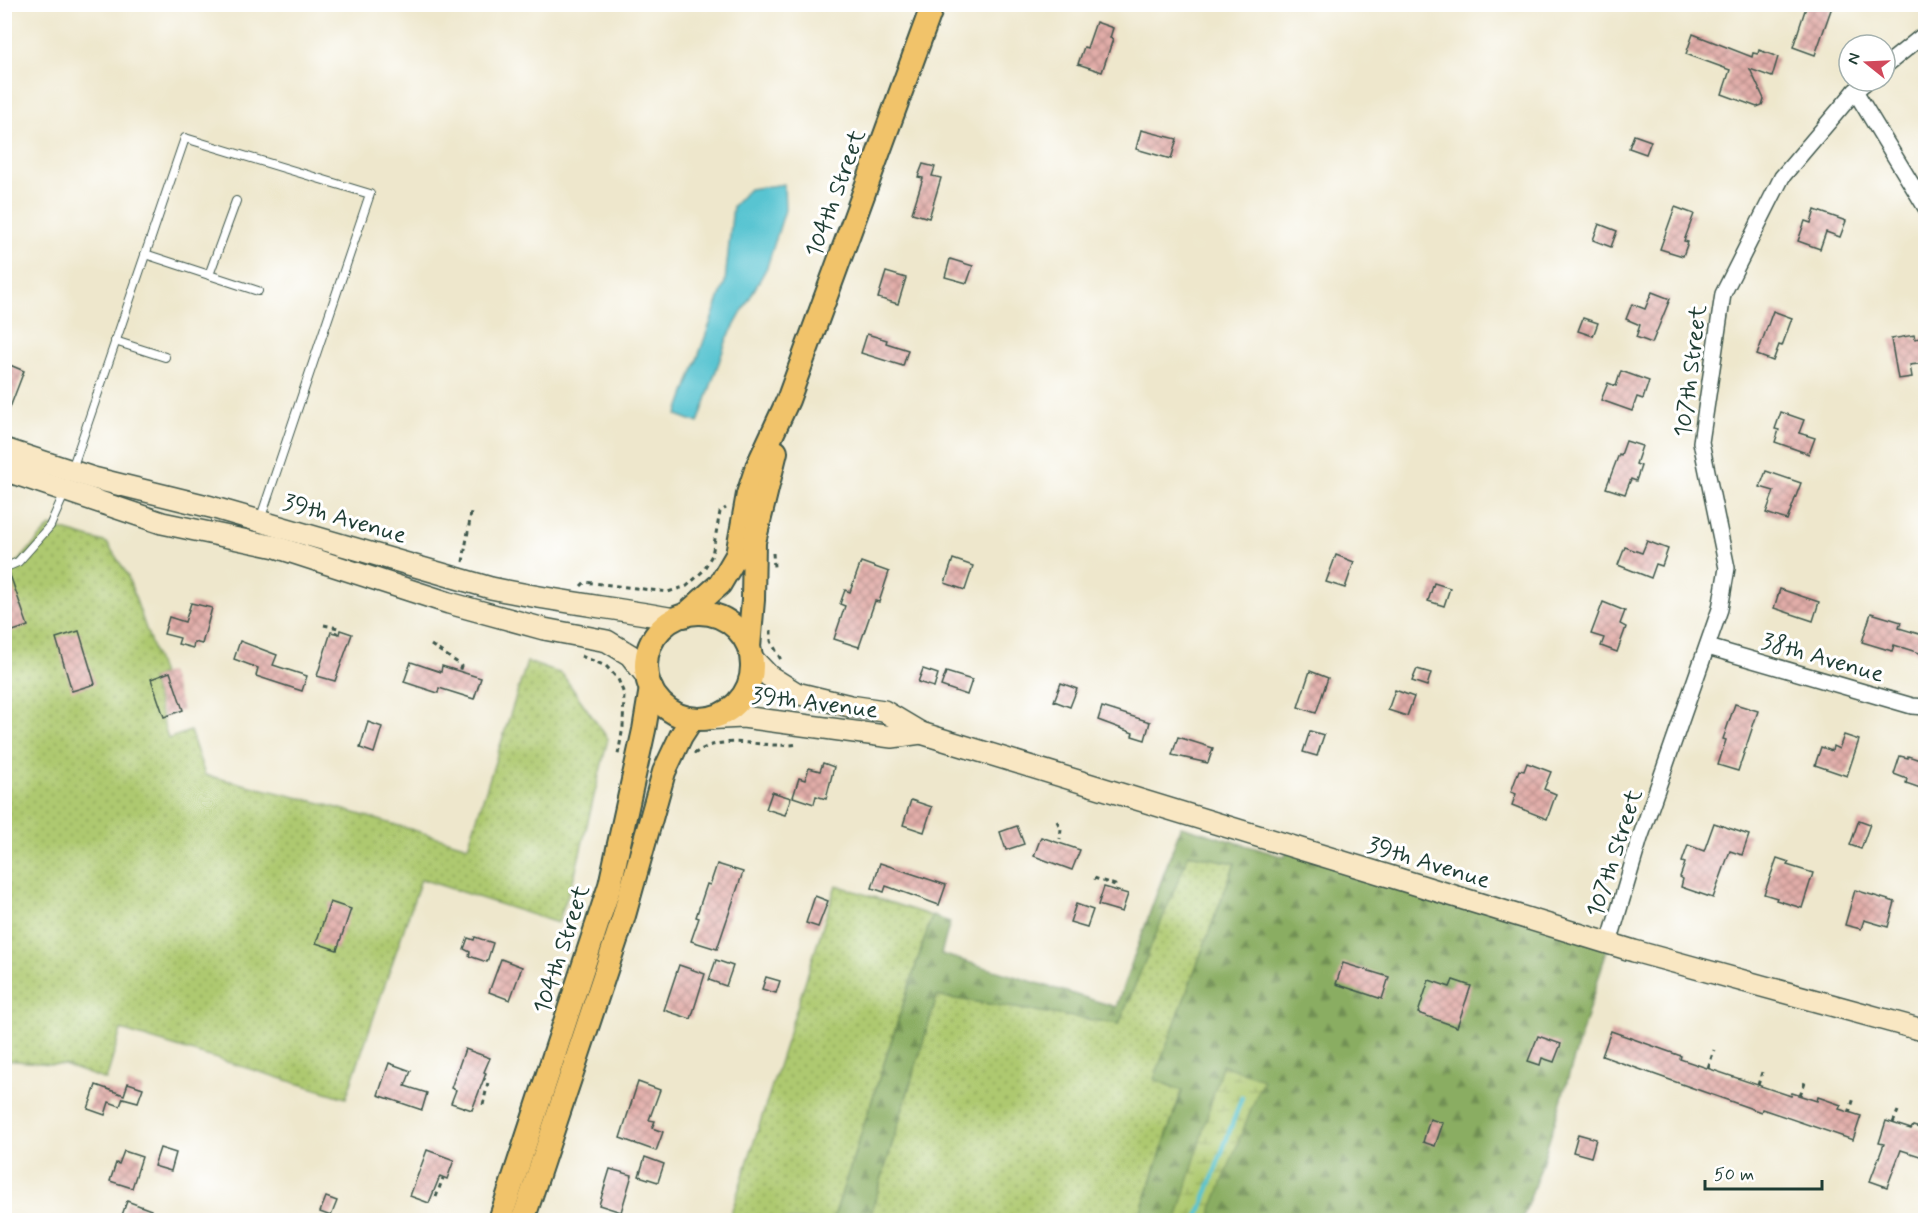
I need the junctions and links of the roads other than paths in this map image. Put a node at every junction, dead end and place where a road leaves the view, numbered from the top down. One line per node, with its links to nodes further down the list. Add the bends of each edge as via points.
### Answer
1 (933, 4): 13 (main road, 104th Street)
2 (1926, 33): 3 (street)
3 (1897, 56)
4 (1855, 93): 22 (street, 107th Street, via 1782,177 1723,294 1701,442 1727,568)
5 (1865, 93): 7 (street)
6 (236, 201): 9 (lane)
7 (1926, 208)
8 (145, 254): 9 (lane); 11 (lane); 17 (lane, via 185,138 370,194)
9 (209, 276): 10 (lane)
10 (258, 291)
11 (115, 341): 12 (lane); 16 (lane)
12 (165, 357)
13 (788, 400): 21 (main road, 104th Street, via 748,494 737,555 720,584); 23 (main road, 104th Street, via 754,542)
14 (4, 449): 16 (main road, 39th Avenue)
15 (4, 470): 16 (main road, 39th Avenue)
16 (68, 481): 17 (main road, 39th Avenue); 18 (lane, via 50,526 18,562); 20 (main road, 39th Avenue, via 162,523 276,547)
17 (260, 520): 19 (main road, 39th Avenue)
18 (4, 568)
19 (456, 577): 20 (main road); 21 (main road, 39th Avenue, via 536,597)
20 (449, 603): 24 (main road, 39th Avenue, via 544,629 607,641 630,656)
21 (680, 617): 23 (main road, via 700,614 729,623 741,633); 24 (main road, via 661,630 652,644 647,660)
22 (1708, 647): 25 (street, 38th Avenue); 28 (street, 107th Street, via 1640,838)
23 (750, 653): 26 (main road, via 752,675 735,706 720,715); 27 (main road, 39th Avenue, via 769,676 796,693 884,711)
24 (649, 683): 26 (main road, via 661,703 675,714); 30 (main road, 104th Street, via 644,730 610,885)
25 (1926, 707)
26 (698, 719): 27 (main road, 39th Avenue, via 743,717 892,737); 31 (main road, 104th Street, via 681,736 664,772 623,919)
27 (921, 733): 28 (main road, 39th Avenue)
28 (1609, 943): 29 (main road, 39th Avenue)
29 (1926, 1031)
30 (500, 1221)
31 (523, 1221)

